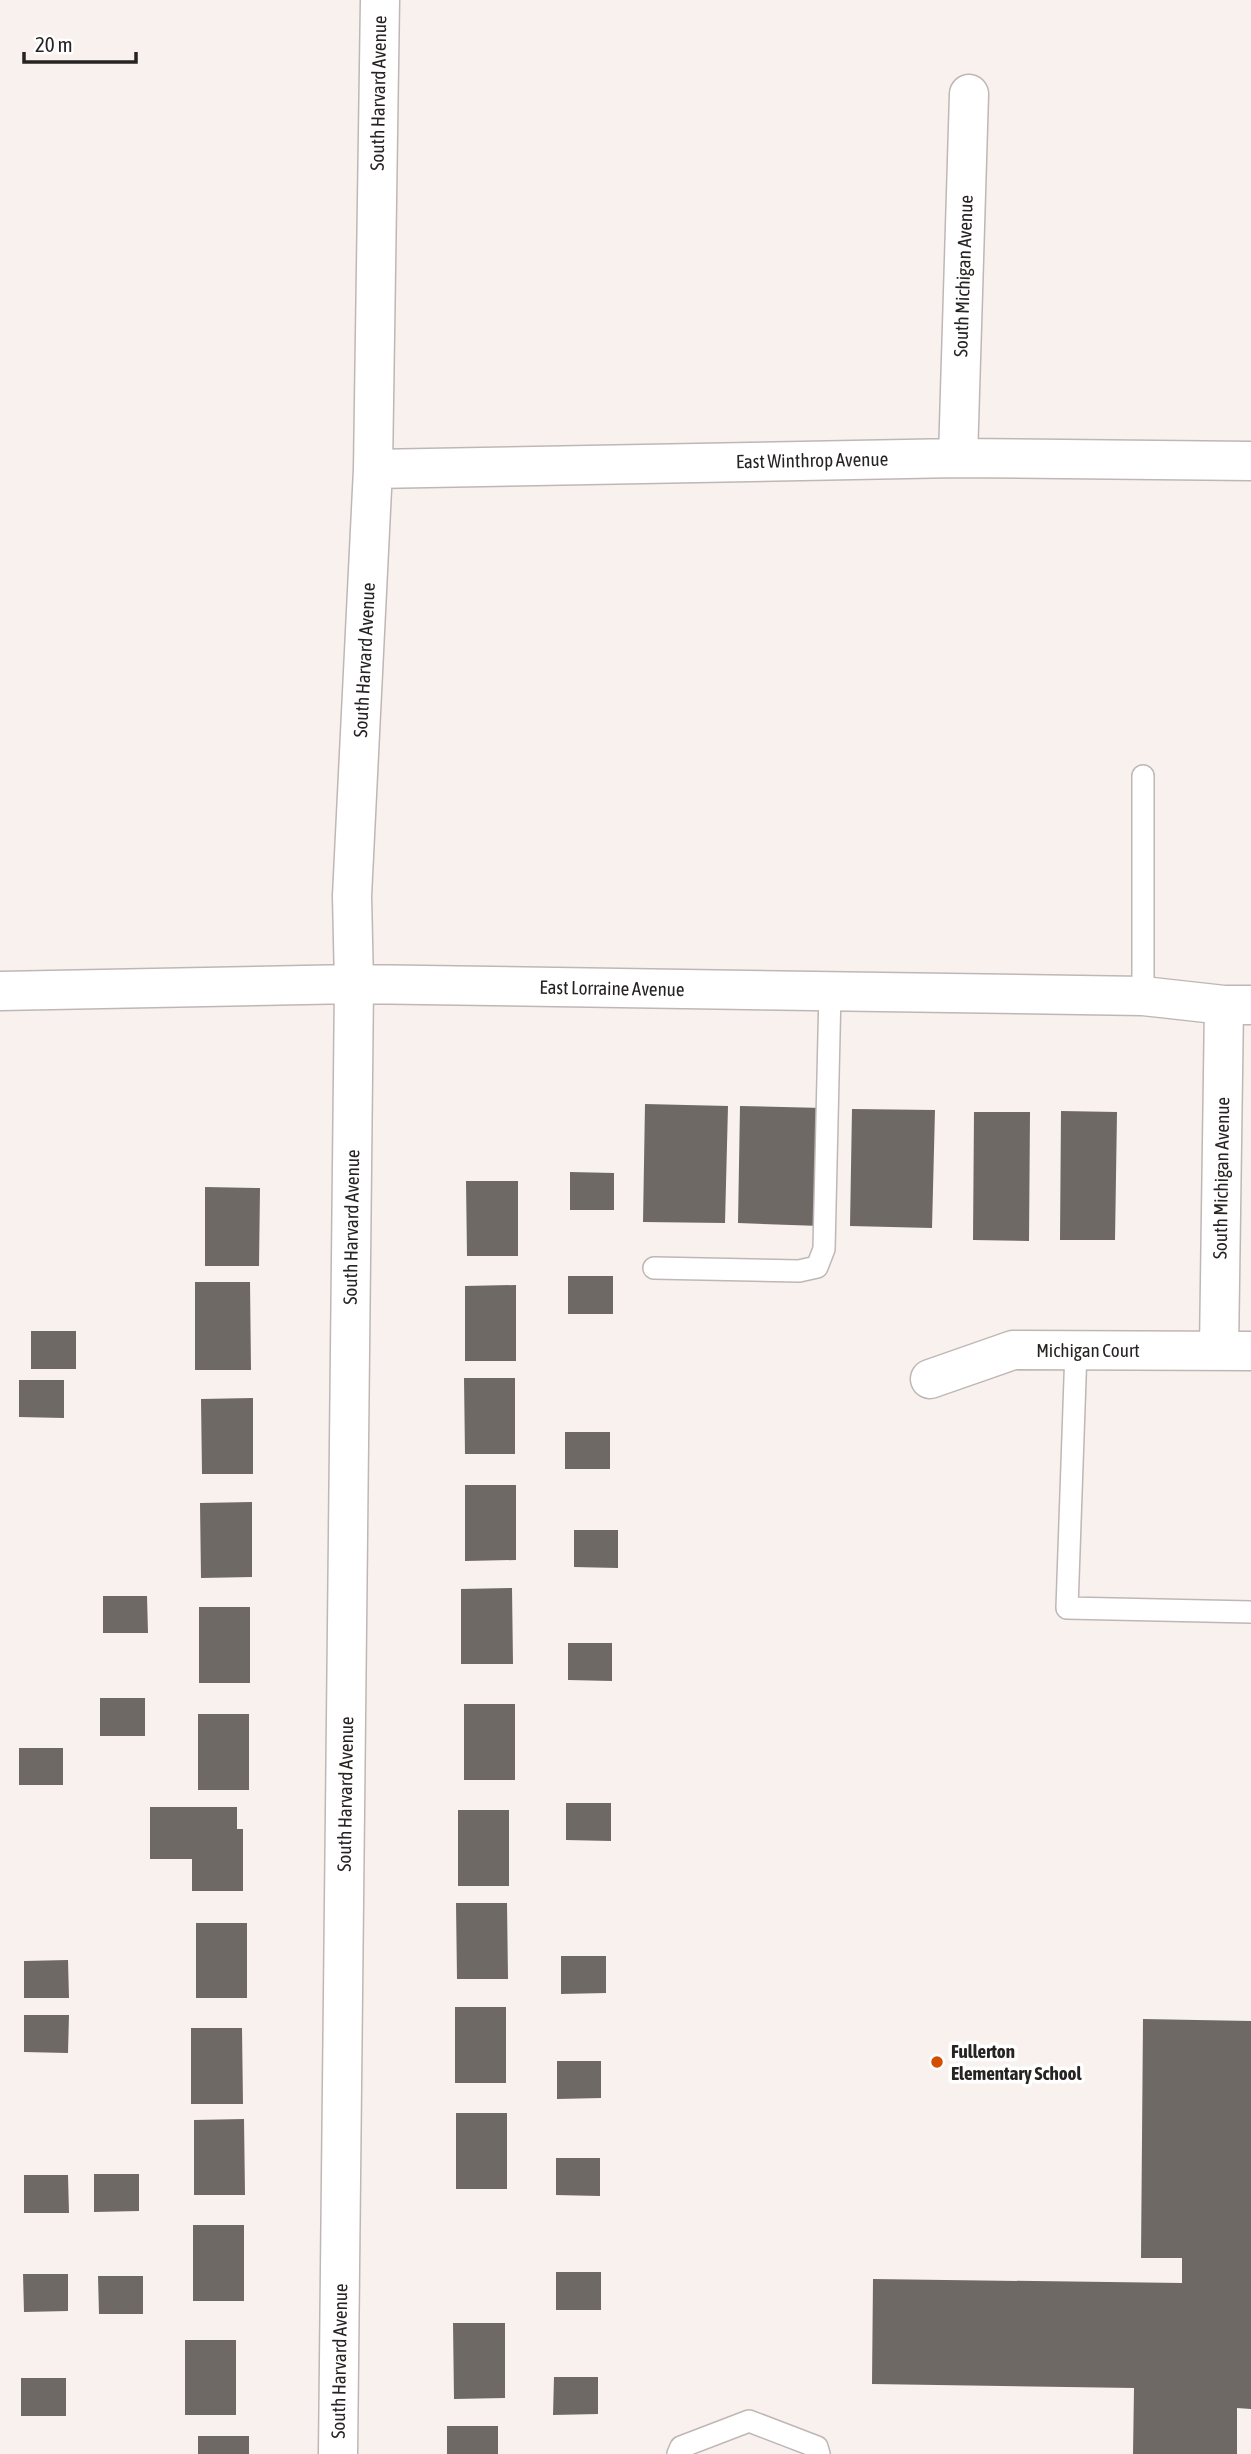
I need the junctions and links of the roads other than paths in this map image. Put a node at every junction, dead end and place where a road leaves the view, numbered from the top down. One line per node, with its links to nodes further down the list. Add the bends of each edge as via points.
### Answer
1 (380, 0): 5 (street, South Harvard Avenue)
2 (969, 94): 3 (street, South Michigan Avenue)
3 (958, 458): 4 (street, East Winthrop Avenue); 5 (street, East Winthrop Avenue)
4 (1251, 461)
5 (373, 469): 7 (street, South Harvard Avenue, via 352,896)
6 (1143, 776): 10 (lane)
7 (354, 984): 8 (street, East Lorraine Avenue); 9 (street, East Lorraine Avenue); 17 (street, South Harvard Avenue)
8 (0, 991)
9 (830, 991): 10 (street, East Lorraine Avenue); 12 (lane, via 824,1250 817,1267 799,1271)
10 (1143, 996): 11 (street, East Lorraine Avenue)
11 (1237, 1005): 14 (street, South Michigan Avenue)
12 (654, 1268)
13 (1076, 1350): 14 (street, Michigan Court); 15 (street, Michigan Court, via 1013,1350); 16 (lane, via 1067,1608)
14 (1235, 1351)
15 (930, 1379)
16 (1251, 1612)
17 (338, 2454)
18 (678, 2454): 19 (lane, via 681,2447 749,2421 817,2447)
19 (819, 2454)

